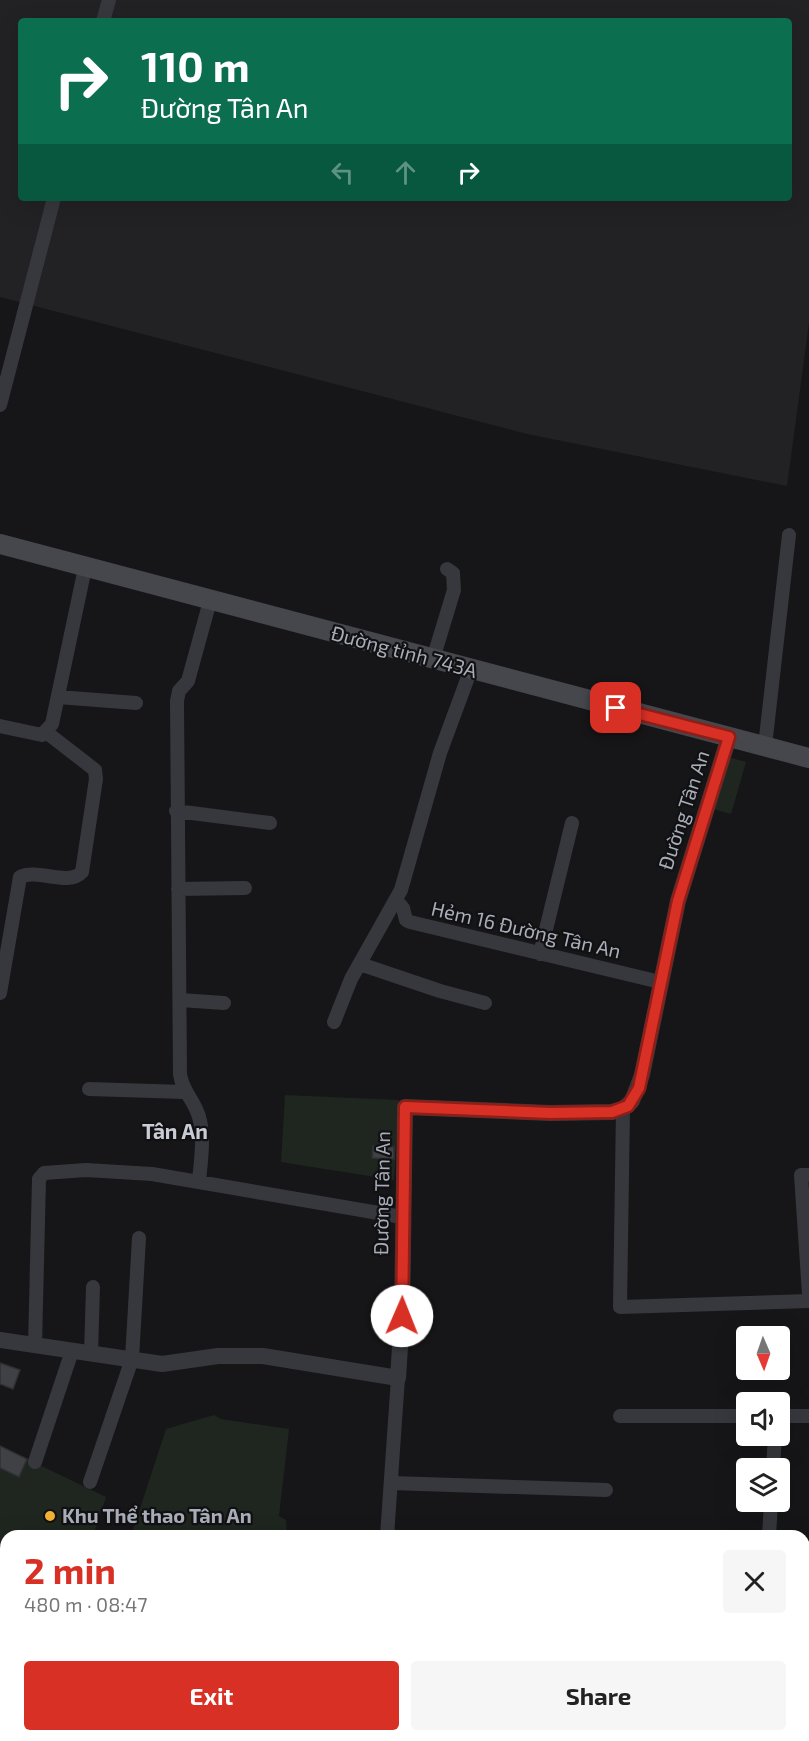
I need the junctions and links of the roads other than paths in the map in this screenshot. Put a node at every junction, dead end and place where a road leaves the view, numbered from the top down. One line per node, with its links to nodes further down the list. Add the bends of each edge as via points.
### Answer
1 (109, 0): 2 (street)
2 (104, 18)
3 (53, 201): 4 (street)
4 (0, 405)
5 (789, 536): 17 (street)
6 (0, 544): 7 (main road, Đường tỉnh 743A)
7 (85, 568): 9 (main road, Đường tỉnh 743A); 12 (street)
8 (447, 569): 10 (street, via 453,573 454,590)
9 (210, 601): 10 (main road, Đường tỉnh 743A); 19 (street, via 188,681 177,700)
10 (433, 660): 11 (main road, Đường tỉnh 743A)
11 (471, 669): 16 (main road, Đường tỉnh 743A); 24 (street, via 440,753)
12 (58, 697): 13 (street); 15 (street, via 52,724)
13 (136, 703)
14 (0, 726): 15 (street, via 42,735)
15 (46, 732): 28 (street, via 95,770 82,872 69,877 20,877)
16 (729, 737): 17 (main road, Đường tỉnh 743A); 27 (street, Đường Tân An, via 681,891)
17 (765, 746): 18 (main road, Đường tỉnh 743A)
18 (809, 758)
19 (176, 811): 20 (street); 23 (street)
20 (270, 823)
21 (572, 823): 25 (street)
22 (245, 888): 23 (street)
23 (178, 889): 29 (street)
24 (396, 900): 25 (street, Hẻm 16 Đường Tân An, via 406,921); 26 (street)
25 (540, 954): 27 (street, Hẻm 16 Đường Tân An)
26 (360, 964): 31 (street); 32 (street)
27 (660, 982): 35 (street, Đường Tân An, via 639,1088)
28 (0, 993)
29 (180, 1000): 30 (street); 34 (street, via 180,1074)
30 (224, 1003)
31 (485, 1003)
32 (334, 1022)
33 (89, 1089): 34 (street)
34 (184, 1092): 37 (street, via 197,1110 201,1128)
35 (622, 1109): 38 (street, Đường Tân An, via 576,1114 405,1107); 42 (street, via 620,1307)
36 (809, 1175): 41 (street, via 801,1175)
37 (199, 1181): 38 (street); 44 (street, via 115,1171 70,1170 40,1175)
38 (402, 1216): 48 (street, Đường Tân An)
39 (139, 1238): 47 (street)
40 (93, 1287): 46 (street)
41 (809, 1294)
42 (809, 1301)
43 (0, 1340): 44 (street)
44 (34, 1346): 45 (street)
45 (72, 1351): 46 (street); 53 (street)
46 (91, 1354): 47 (street)
47 (132, 1359): 48 (street, via 172,1364 218,1356 262,1356); 54 (street)
48 (398, 1378): 55 (street)
49 (620, 1416): 50 (street)
50 (736, 1416)
51 (790, 1416): 52 (street)
52 (809, 1416)
53 (35, 1462)
54 (90, 1482)
55 (391, 1483): 56 (street); 58 (street)
56 (606, 1490)
57 (770, 1512): 59 (street)
58 (387, 1530)
59 (769, 1530)

